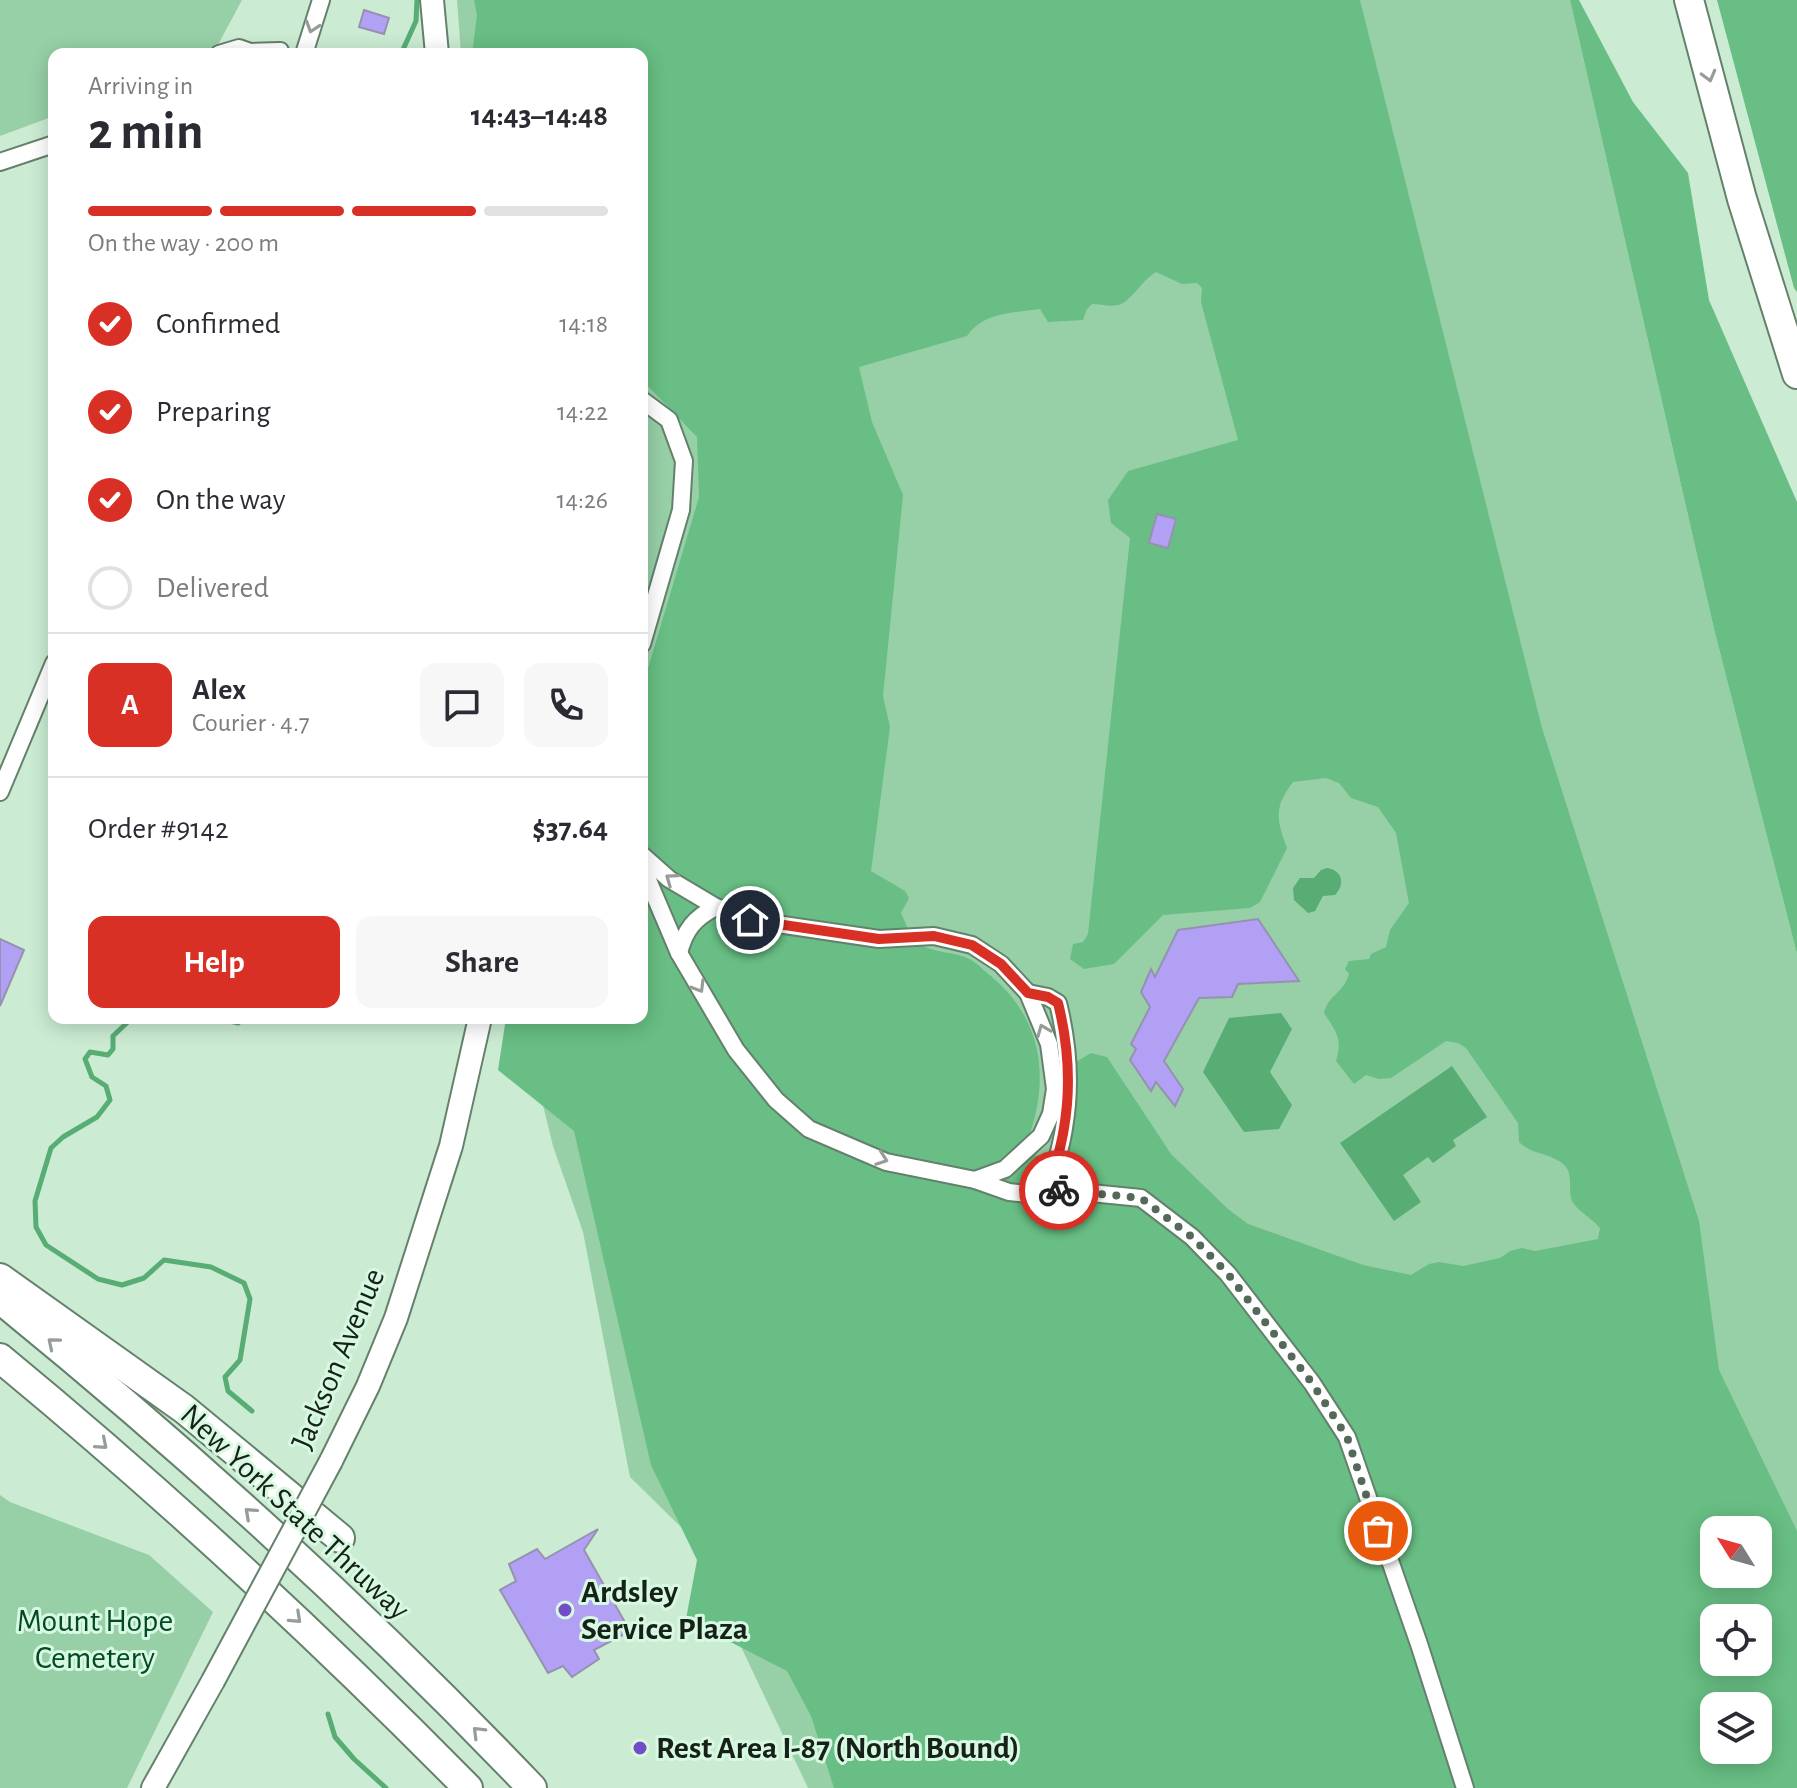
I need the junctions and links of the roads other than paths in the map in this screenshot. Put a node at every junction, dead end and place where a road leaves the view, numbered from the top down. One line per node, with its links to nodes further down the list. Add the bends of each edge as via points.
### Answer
1 (321, 0): 4 (street, one-way to 4)
2 (432, 0): 5 (main road)
3 (1689, 0): 8 (highway, one-way to 8, via 1742,199)
4 (306, 48)
5 (436, 48)
6 (48, 146): 7 (street)
7 (0, 162)
8 (1797, 374)
9 (648, 404): 10 (street, via 669,420 684,461 681,510)
10 (648, 623)
11 (48, 677): 12 (street)
12 (0, 792)
13 (648, 860): 15 (street, one-way to 13)
14 (648, 880): 16 (street)
15 (716, 907): 16 (street, via 688,927); 17 (street, via 750,920 879,939 934,936 972,945 1001,964)
16 (679, 953): 19 (street, one-way to 19, via 736,1050 776,1100 809,1129 886,1162)
17 (1028, 993): 19 (street, one-way to 17, via 1019,1159 1041,1136 1051,1114 1055,1089 1049,1044); 20 (street, via 1058,1003 1065,1032 1064,1128)
18 (479, 1024): 25 (main road, Jackson Avenue, bridge, via 451,1146 396,1318 368,1386)
19 (975, 1180): 20 (street, via 1009,1192)
20 (1051, 1189): 28 (street, via 1141,1198 1192,1237 1228,1274 1312,1383 1347,1437 1359,1468)
21 (0, 1278): 24 (highway, via 184,1409)
22 (0, 1299): 27 (highway, New York State Thruway, one-way to 22, via 299,1559)
23 (0, 1358): 26 (highway, one-way to 26, via 235,1562)
24 (340, 1538)
25 (153, 1788)
26 (468, 1788)
27 (532, 1788)
28 (1465, 1788)

